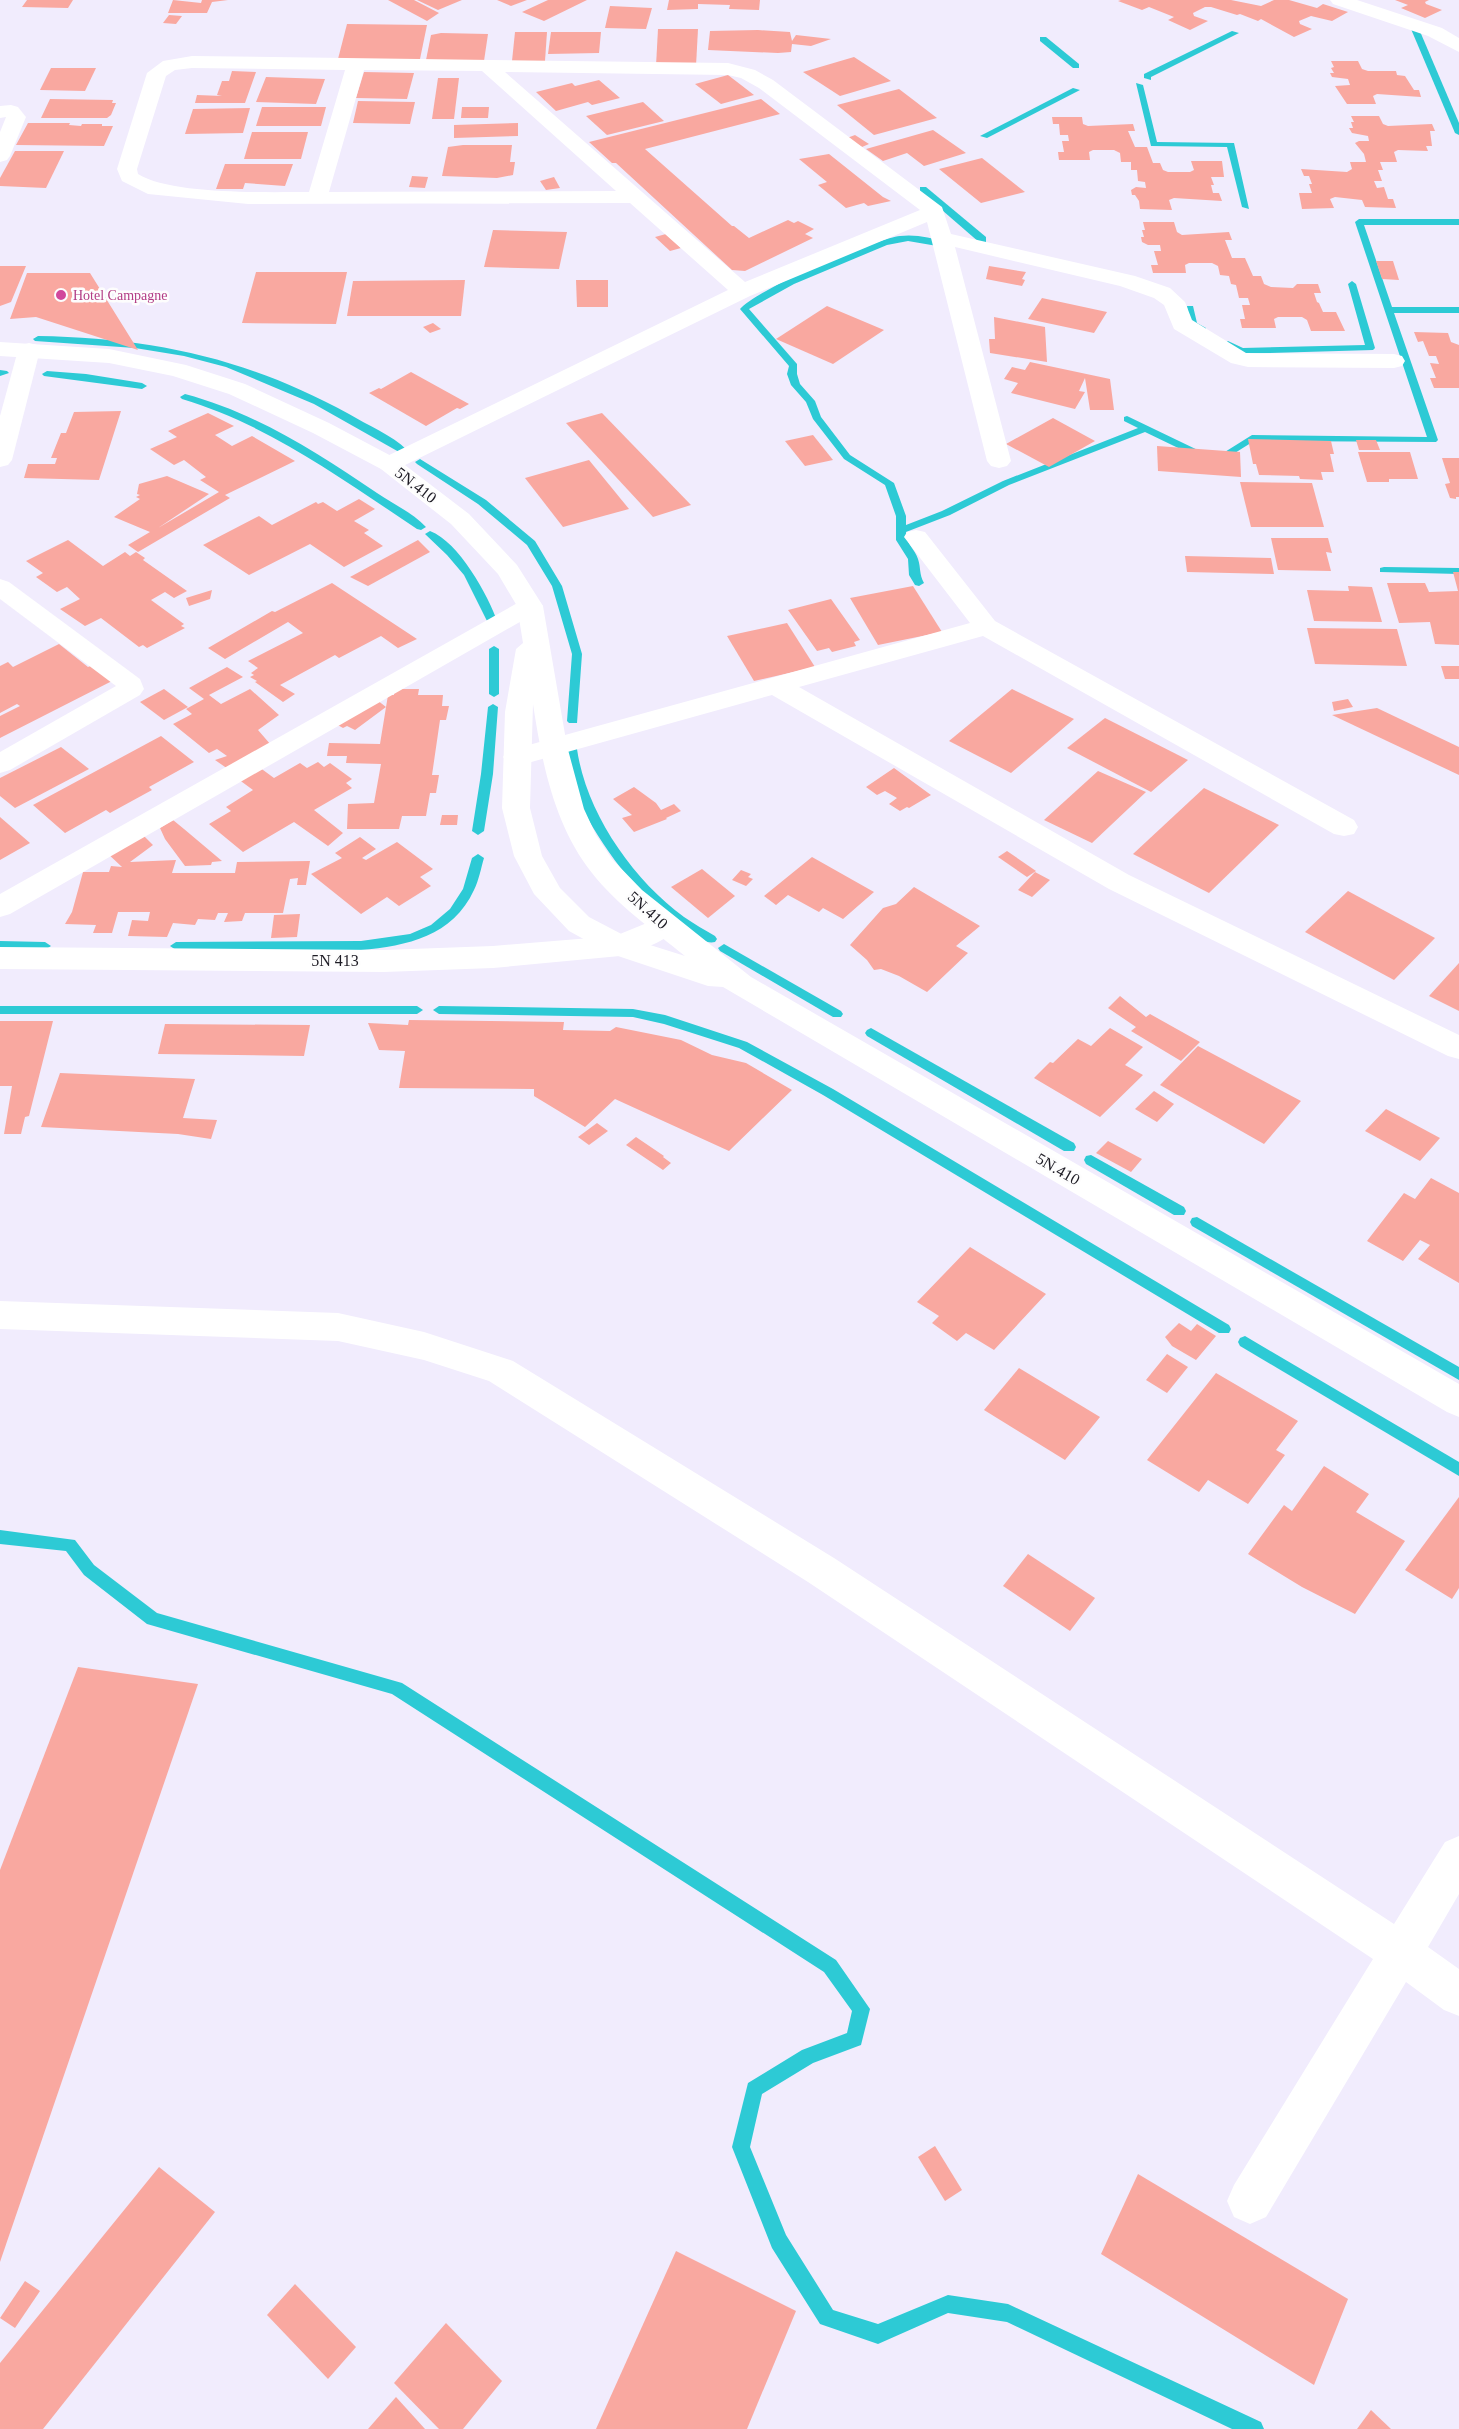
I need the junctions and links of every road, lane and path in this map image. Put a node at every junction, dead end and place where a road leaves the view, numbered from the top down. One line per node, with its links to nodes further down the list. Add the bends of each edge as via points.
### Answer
1 (1338, 0): 2 (street, via 1435,32)
2 (1459, 46)
3 (356, 63): 4 (street); 8 (street); 8 (street, via 170,65 157,73 127,169 129,177 154,190)
4 (488, 67): 7 (street); 9 (street, via 728,69 748,74)
5 (0, 112): 6 (street, via 11,111 16,117)
6 (0, 156)
7 (633, 197): 8 (street); 11 (street)
8 (316, 199)
9 (935, 211): 10 (street); 11 (street)
10 (942, 238): 14 (street, via 1127,281 1162,293 1174,302 1182,324 1239,358); 16 (street)
11 (742, 291): 17 (street)
12 (0, 349): 13 (street, 5N.410)
13 (29, 350): 15 (street); 17 (street, 5N.410, via 109,356 178,370 227,386)
14 (1394, 361)
15 (0, 460)
16 (999, 461)
17 (389, 464): 20 (street, 5N.410, via 460,519 508,570)
18 (916, 537): 21 (street)
19 (0, 586): 25 (street, via 131,685 131,689)
20 (532, 616): 23 (street, 5N.410); 24 (street, via 518,712); 27 (street)
21 (986, 627): 22 (street); 26 (street)
22 (778, 687): 23 (street); 32 (street, via 1119,882)
23 (553, 746): 24 (street); 28 (street, 5N.410, via 570,809 583,837 602,866)
24 (517, 757): 29 (street, via 516,808 528,856 549,894 579,924)
25 (0, 764)
26 (1344, 827)
27 (0, 907)
28 (664, 926): 29 (street, 5N 413); 31 (street, 5N.410)
29 (620, 946): 30 (street, 5N 413, via 384,961); 31 (street)
30 (0, 958)
31 (740, 985): 34 (street, 5N.410)
32 (1459, 1048)
33 (0, 1315): 36 (street, via 339,1327 424,1346 501,1371 822,1570)
34 (1459, 1402)
35 (1459, 1856): 36 (street)
36 (1400, 1952): 37 (street); 38 (street)
37 (1459, 1995)
38 (1250, 2201)

